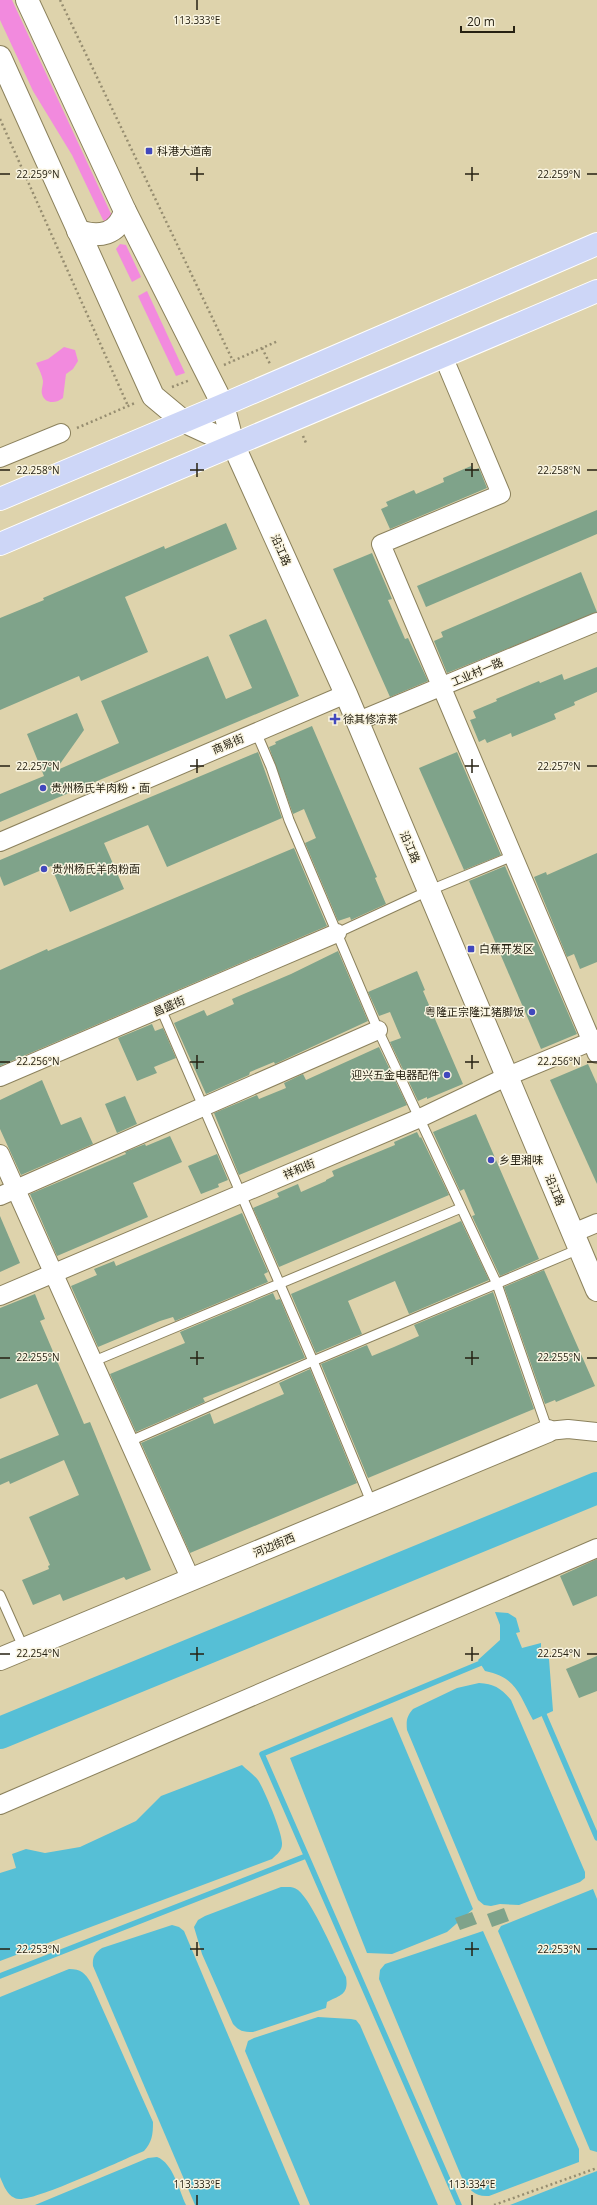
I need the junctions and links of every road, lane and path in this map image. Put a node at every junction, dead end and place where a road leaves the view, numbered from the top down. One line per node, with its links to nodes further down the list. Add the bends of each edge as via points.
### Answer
1 (27, 0): 5 (street, 沿江路)
2 (60, 0): 10 (path)
3 (0, 57): 6 (street)
4 (0, 119): 12 (path)
5 (125, 211): 6 (street, via 120,224 107,234 92,235); 11 (street, 沿江路)
6 (78, 231): 13 (street, via 153,396)
7 (597, 244): 11 (highway)
8 (597, 291): 9 (highway)
9 (443, 356): 15 (highway); 20 (street, via 501,494 381,544)
10 (233, 361)
11 (223, 405): 13 (highway); 15 (street, 沿江路)
12 (128, 406)
13 (183, 421): 15 (street); 17 (highway)
14 (61, 433): 16 (street)
15 (233, 444): 18 (highway); 21 (street, 沿江路)
16 (0, 458)
17 (0, 499)
18 (0, 544)
19 (597, 622): 20 (street, 工业村一路)
20 (441, 686): 22 (street, 工业村一路); 25 (street)
21 (346, 694): 22 (street, 沿江路); 23 (street, 商易街)
22 (356, 722): 26 (street, 沿江路)
23 (256, 732): 24 (street, 商易街); 27 (lane, via 289,820)
24 (0, 842)
25 (513, 856): 26 (lane); 30 (street)
26 (428, 891): 27 (lane); 31 (street, 沿江路)
27 (337, 933): 28 (street, 昌盛街); 29 (lane)
28 (161, 1009): 32 (street, 昌盛街); 33 (lane)
29 (378, 1030): 33 (street); 34 (lane)
30 (595, 1045): 31 (street, 祥和街)
31 (508, 1076): 34 (street, 祥和街); 40 (street, 沿江路)
32 (0, 1077)
33 (204, 1106): 36 (street); 37 (lane)
34 (420, 1118): 37 (street, 祥和街); 38 (lane)
35 (0, 1154): 36 (street)
36 (8, 1193): 41 (street)
37 (240, 1194): 41 (street, 祥和街); 43 (lane)
38 (461, 1208): 42 (lane); 43 (lane)
39 (597, 1223): 40 (street)
40 (576, 1241): 42 (lane); 44 (street, 沿江路)
41 (53, 1274): 45 (street, 祥和街); 47 (street)
42 (496, 1284): 46 (lane); 48 (lane)
43 (280, 1285): 46 (lane); 47 (lane)
44 (597, 1290)
45 (0, 1296)
46 (313, 1361): 50 (lane); 51 (lane)
47 (92, 1362): 50 (street)
48 (548, 1431): 49 (street, via 568,1429); 51 (street, 河边街西)
49 (597, 1432)
50 (128, 1442): 53 (street)
51 (372, 1504): 53 (street, 河边街西)
52 (597, 1548): 57 (street)
53 (191, 1580): 55 (street, 河边街西)
54 (0, 1595): 55 (lane)
55 (24, 1649): 56 (street, 河边街西)
56 (0, 1659)
57 (0, 1805)
58 (597, 2168): 59 (path)
59 (494, 2205)

